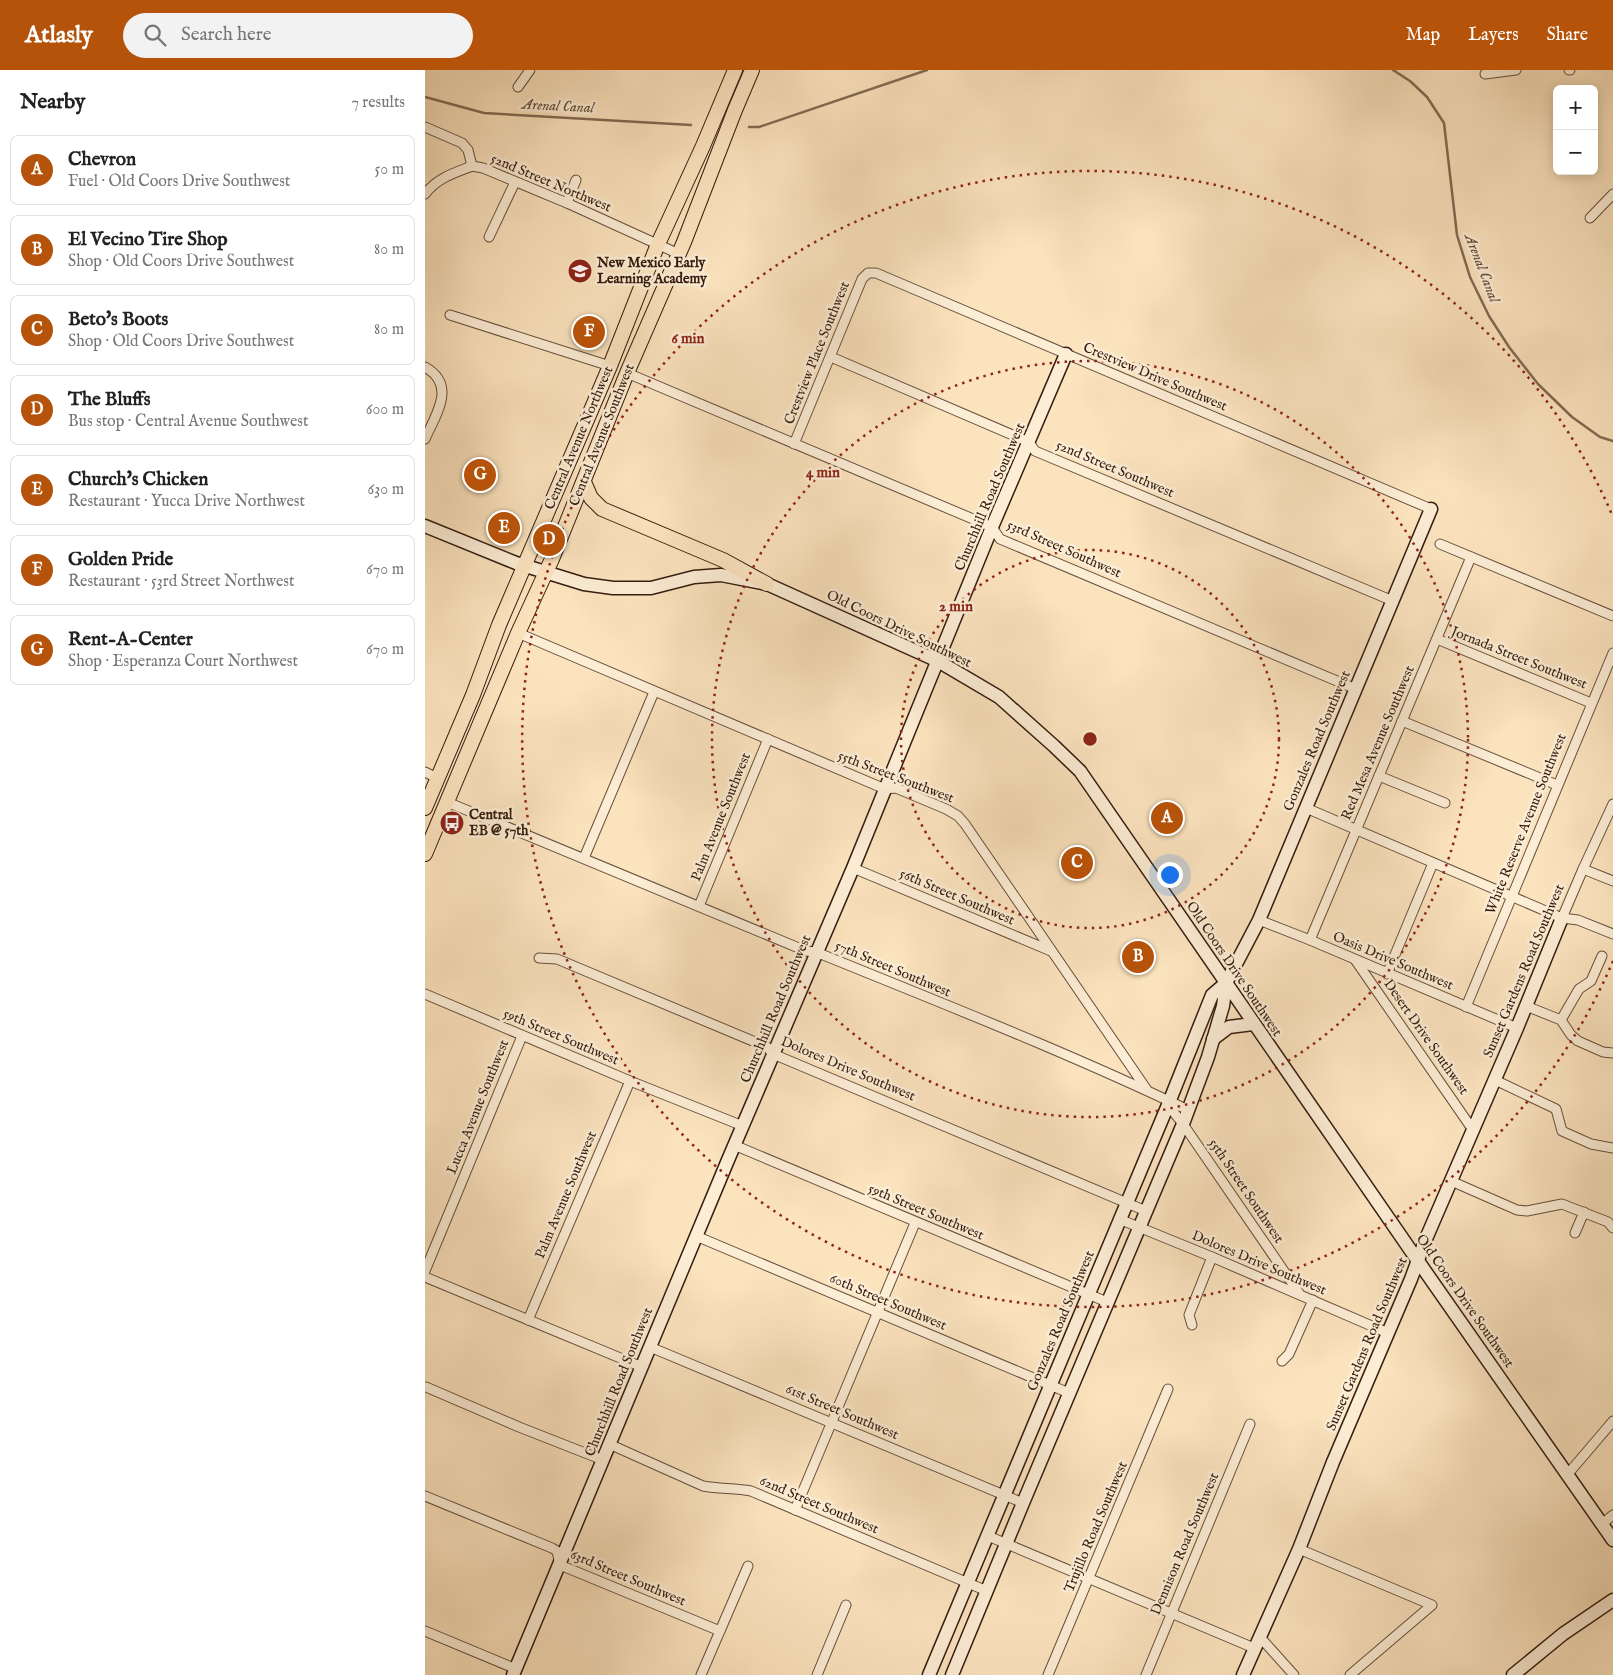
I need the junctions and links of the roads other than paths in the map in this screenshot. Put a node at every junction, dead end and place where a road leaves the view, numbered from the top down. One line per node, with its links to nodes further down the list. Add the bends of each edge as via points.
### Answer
1 (530, 70): 6 (street)
2 (735, 70): 16 (main road, Central Avenue Northwest)
3 (752, 70): 17 (main road, Central Avenue Southwest)
4 (1516, 70): 5 (street)
5 (1485, 74)
6 (518, 87)
7 (425, 127): 8 (street, 52nd Street Northwest, via 462,143 468,150)
8 (472, 166): 10 (street, 52nd Street Northwest); 11 (street, via 435,182)
9 (576, 180): 13 (street)
10 (515, 182): 13 (street, 52nd Street Northwest); 15 (street)
11 (425, 194)
12 (1613, 194): 14 (street)
13 (567, 203): 16 (street, 52nd Street Northwest)
14 (1590, 218)
15 (489, 237)
16 (658, 244): 17 (street, 52nd Street Northwest); 22 (main road, Central Avenue Northwest)
17 (679, 254): 24 (main road, Central Avenue Southwest)
18 (868, 273): 20 (street, Crestview Drive Southwest, via 876,273); 21 (street, Crestview Place Southwest, via 862,279)
19 (451, 316): 22 (street)
20 (1066, 354): 26 (street, Churchhill Road Southwest); 29 (street, Crestview Drive Southwest)
21 (831, 357): 26 (street, 52nd Street Southwest); 27 (street, Crestview Place Southwest)
22 (610, 366): 34 (main road, Central Avenue Northwest)
23 (425, 367): 25 (street, via 435,372 443,389 442,401)
24 (627, 374): 27 (street, 53rd Street Southwest); 28 (main road, Central Avenue Southwest)
25 (425, 439)
26 (1029, 442): 31 (street, Churchhill Road Southwest); 37 (street, 52nd Street Southwest, via 1035,451)
27 (794, 444): 31 (street, 53rd Street Southwest)
28 (584, 482): 35 (main road, Central Avenue Southwest); 36 (main road, via 591,498 602,509 723,560)
29 (1431, 509): 37 (street, Gonzales Road Southwest)
30 (425, 526): 34 (street, Old Coors Drive Southwest)
31 (992, 527): 42 (street, Churchhill Road Southwest); 43 (street, 53rd Street Southwest, via 1000,539)
32 (1440, 544): 33 (street)
33 (1471, 557): 38 (street); 40 (street, Red Mesa Avenue Southwest)
34 (525, 566): 35 (street, Old Coors Drive Southwest); 48 (main road, Central Avenue Northwest, via 473,695)
35 (546, 572): 36 (street, Old Coors Drive Southwest, via 584,584 613,588 651,588 694,577 721,575); 39 (main road, Central Avenue Southwest)
36 (767, 584): 42 (street, Old Coors Drive Southwest)
37 (1393, 601): 43 (street, Gonzales Road Southwest)
38 (1613, 616)
39 (518, 633): 44 (street, 55th Street Southwest); 52 (main road, Central Avenue Southwest)
40 (1437, 639): 45 (street, Jornada Street Southwest); 46 (street, Red Mesa Avenue Southwest)
41 (1613, 653): 45 (street, White Reserve Avenue Southwest)
42 (938, 661): 51 (street, Churchhill Road Southwest); 76 (street, Old Coors Drive Southwest, via 999,697 1080,771)
43 (1356, 689): 56 (street, Gonzales Road Southwest)
44 (654, 692): 47 (street, 55th Street Southwest); 59 (street)
45 (1591, 703): 50 (street, White Reserve Avenue Southwest)
46 (1402, 721): 49 (street, Red Mesa Avenue Southwest); 50 (street)
47 (768, 739): 51 (street, 55th Street Southwest); 65 (street, Palm Avenue Southwest)
48 (431, 775): 55 (main road, Central Avenue Northwest)
49 (1379, 776): 53 (street); 57 (street, Red Mesa Avenue Southwest)
50 (1557, 785): 64 (street, White Reserve Avenue Southwest)
51 (885, 789): 61 (street, Churchhill Road Southwest); 71 (street, 55th Street Southwest, via 896,788 958,816)
52 (447, 802): 58 (main road, Central Avenue Southwest); 59 (street, 57th Street Southwest)
53 (1445, 803)
54 (1613, 804): 62 (street, Sunset Gardens Road Southwest)
55 (425, 808)
56 (1306, 808): 57 (street); 67 (street, Gonzales Road Southwest)
57 (1356, 830): 60 (street); 69 (street, Red Mesa Avenue Southwest)
58 (425, 854)
59 (584, 858): 65 (street, 57th Street Southwest)
60 (1433, 863): 64 (street); 75 (street)
61 (853, 868): 70 (street, Churchhill Road Southwest); 71 (street, 56th Street Southwest)
62 (1583, 869): 63 (street); 66 (street, Sunset Gardens Road Southwest)
63 (1613, 881)
64 (1512, 896): 66 (street); 79 (street, White Reserve Avenue Southwest)
65 (699, 906): 70 (street, 57th Street Southwest, via 807,951)
66 (1562, 918): 68 (street, via 1578,920); 78 (street, Sunset Gardens Road Southwest)
67 (1259, 920): 69 (street, Oasis Drive Southwest); 76 (street, Gonzales Road Southwest)
68 (1613, 934)
69 (1309, 940): 74 (street, Oasis Drive Southwest)
70 (817, 952): 86 (street, Churchhill Road Southwest); 89 (street, 57th Street Southwest)
71 (1051, 952): 89 (street, 55th Street Southwest)
72 (1602, 956): 80 (street, via 1591,981 1579,989)
73 (539, 958): 86 (street, Dolores Drive Southwest, via 557,958 767,1047)
74 (1356, 961): 75 (street, Oasis Drive Southwest); 94 (street, Desert Drive Southwest)
75 (1387, 974): 79 (street, Oasis Drive Southwest)
76 (1226, 983): 81 (street, Old Coors Drive Southwest); 84 (street, Gonzales Road Southwest); 90 (street, Gonzales Road Southwest, via 1212,995)
77 (425, 994): 83 (street, 59th Street Southwest)
78 (1527, 1006): 80 (street); 82 (street, Sunset Gardens Road Southwest)
79 (1466, 1007): 82 (street, Oasis Drive Southwest)
80 (1561, 1020): 85 (street, via 1578,1041)
81 (1253, 1024): 84 (street, via 1229,1027); 108 (street, Old Coors Drive Southwest)
82 (1517, 1028): 87 (street, Sunset Gardens Road Southwest)
83 (522, 1036): 88 (street, 59th Street Southwest); 109 (street, Lucca Avenue Southwest)
84 (1213, 1039): 91 (street, Gonzales Road Southwest)
85 (1613, 1053)
86 (773, 1054): 93 (street, Churchhill Road Southwest); 98 (street, Dolores Drive Southwest)
87 (1495, 1080): 94 (street, Sunset Gardens Road Southwest); 96 (street, via 1556,1109 1562,1131 1591,1144)
88 (630, 1082): 93 (street, 59th Street Southwest); 116 (street, Palm Avenue Southwest)
89 (1147, 1090): 90 (street, 57th Street Southwest)
90 (1168, 1103): 91 (street, 57th Street Southwest); 92 (street, 55th Street Southwest); 98 (street, Gonzales Road Southwest)
91 (1188, 1110): 92 (street, Gonzales Road Southwest)
92 (1183, 1124): 99 (street, Gonzales Road Southwest); 111 (street, 55th Street Southwest)
93 (743, 1126): 95 (street, Churchhill Road Southwest)
94 (1473, 1130): 97 (street, Sunset Gardens Road Southwest)
95 (734, 1145): 102 (street, 59th Street Southwest); 106 (street, Churchhill Road Southwest)
96 (1613, 1148)
97 (1451, 1181): 100 (street, via 1517,1210 1562,1204); 108 (street, Sunset Gardens Road Southwest)
98 (1126, 1202): 99 (street, Dolores Drive Southwest); 101 (street, Gonzales Road Southwest)
99 (1146, 1211): 103 (street, Gonzales Road Southwest)
100 (1584, 1212): 104 (street, via 1608,1222); 105 (street)
101 (1119, 1219): 103 (street, Dolores Drive Southwest); 112 (street, Gonzales Road Southwest)
102 (915, 1223): 112 (street, 59th Street Southwest); 115 (street)
103 (1139, 1227): 107 (street, Dolores Drive Southwest); 114 (street, Gonzales Road Southwest)
104 (1613, 1228)
105 (1575, 1233)
106 (696, 1236): 115 (street, 60th Street Southwest); 119 (street, Churchhill Road Southwest)
107 (1212, 1257): 111 (street, Dolores Drive Southwest); 117 (street, via 1189,1315)
108 (1418, 1261): 118 (street, Sunset Gardens Road Southwest); 131 (street, Old Coors Drive Southwest)
109 (425, 1271)
110 (425, 1278): 116 (street)
111 (1300, 1294): 113 (street, Dolores Drive Southwest)
112 (1088, 1295): 114 (street, 59th Street Southwest); 122 (street, Gonzales Road Southwest)
113 (1313, 1300): 118 (street, Dolores Drive Southwest); 120 (street, via 1289,1354)
114 (1107, 1302): 125 (street, Gonzales Road Southwest)
115 (878, 1312): 122 (street, 60th Street Southwest); 127 (street)
116 (528, 1320): 121 (street)
117 (1193, 1325)
118 (1388, 1333): 141 (street, Sunset Gardens Road Southwest)
119 (650, 1347): 121 (street, Churchhill Road Southwest); 127 (street, 61st Street Southwest)
120 (1281, 1361)
121 (642, 1367): 129 (street, Churchhill Road Southwest)
122 (1051, 1385): 125 (street, 60th Street Southwest); 132 (street, Gonzales Road Southwest)
123 (426, 1387): 130 (street)
124 (1168, 1389): 144 (street, Trujillo Road Southwest)
125 (1069, 1393): 134 (street, Gonzales Road Southwest)
126 (1613, 1422): 131 (street)
127 (832, 1423): 132 (street, 61st Street Southwest); 135 (street)
128 (1250, 1424): 149 (street, Dennison Road Southwest)
129 (609, 1444): 130 (street, Churchhill Road Southwest); 135 (street, 62nd Street Southwest, via 703,1486 751,1491)
130 (603, 1460): 142 (street, Churchhill Road Southwest)
131 (1567, 1475): 137 (street, Old Coors Drive Southwest)
132 (1005, 1495): 134 (street, 61st Street Southwest); 138 (street, Gonzales Road Southwest)
133 (425, 1496): 142 (street, 63rd Street Southwest, via 557,1550)
134 (1023, 1502): 140 (street, Gonzales Road Southwest)
135 (795, 1510): 145 (street, 62nd Street Southwest)
136 (1613, 1515): 137 (street)
137 (1603, 1524): 139 (street, Old Coors Drive Southwest)
138 (988, 1536): 140 (street); 145 (street, Gonzales Road Southwest)
139 (1613, 1540)
140 (1007, 1543): 144 (street); 146 (street, Gonzales Road Southwest)
141 (1299, 1548): 152 (street, Sunset Gardens Road Southwest); 162 (street, via 1432,1605)
142 (560, 1565): 151 (street, 63rd Street Southwest); 153 (street, Churchhill Road Southwest)
143 (748, 1566): 151 (street)
144 (1090, 1578): 149 (street); 158 (street, Trujillo Road Southwest)
145 (967, 1583): 146 (street, 62nd Street Southwest); 156 (street, Gonzales Road Southwest)
146 (987, 1591): 157 (street, Gonzales Road Southwest)
147 (1613, 1600): 163 (street, via 1563,1634)
148 (845, 1606): 155 (street)
149 (1172, 1613): 152 (street); 159 (street, Dennison Road Southwest)
150 (425, 1631): 153 (street)
151 (720, 1631): 154 (street)
152 (1257, 1642): 160 (street, Sunset Gardens Road Southwest); 161 (street)
153 (515, 1672)
154 (701, 1675)
155 (817, 1675)
156 (929, 1675)
157 (952, 1675)
158 (1048, 1675)
159 (1146, 1675)
160 (1243, 1675)
161 (1294, 1675)
162 (1350, 1675)
163 (1513, 1675)

